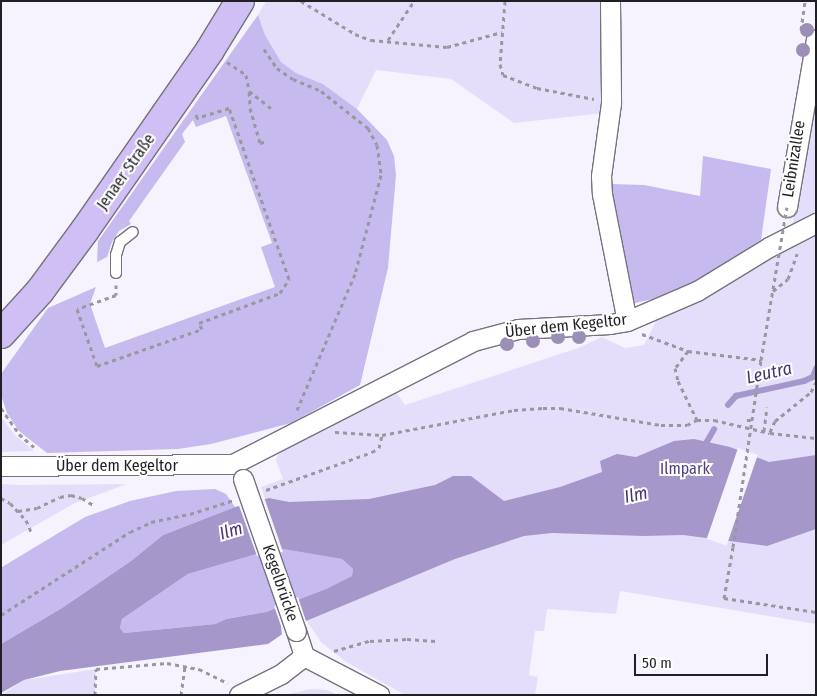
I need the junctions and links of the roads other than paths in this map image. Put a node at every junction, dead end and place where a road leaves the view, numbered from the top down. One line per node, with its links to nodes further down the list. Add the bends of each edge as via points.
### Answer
1 (240, 1): 10 (main road, Jenaer Straße, via 58,268)
2 (610, 1): 9 (street, via 611,103 601,176)
3 (816, 39): 4 (street, Leibnizallee)
4 (812, 83): 5 (street, Leibnizallee)
5 (787, 207)
6 (814, 224): 9 (street, Über dem Kegeltor, via 697,291)
7 (133, 232): 8 (lane, via 120,242)
8 (116, 273)
9 (627, 321): 12 (street, Über dem Kegeltor, via 518,329 474,341 285,438)
10 (1, 334)
11 (1, 466): 12 (street, Über dem Kegeltor)
12 (238, 471): 13 (street, Kegelbrücke, bridge)
13 (304, 656): 14 (street, via 281,674); 15 (street)
14 (240, 695)
15 (379, 695)

